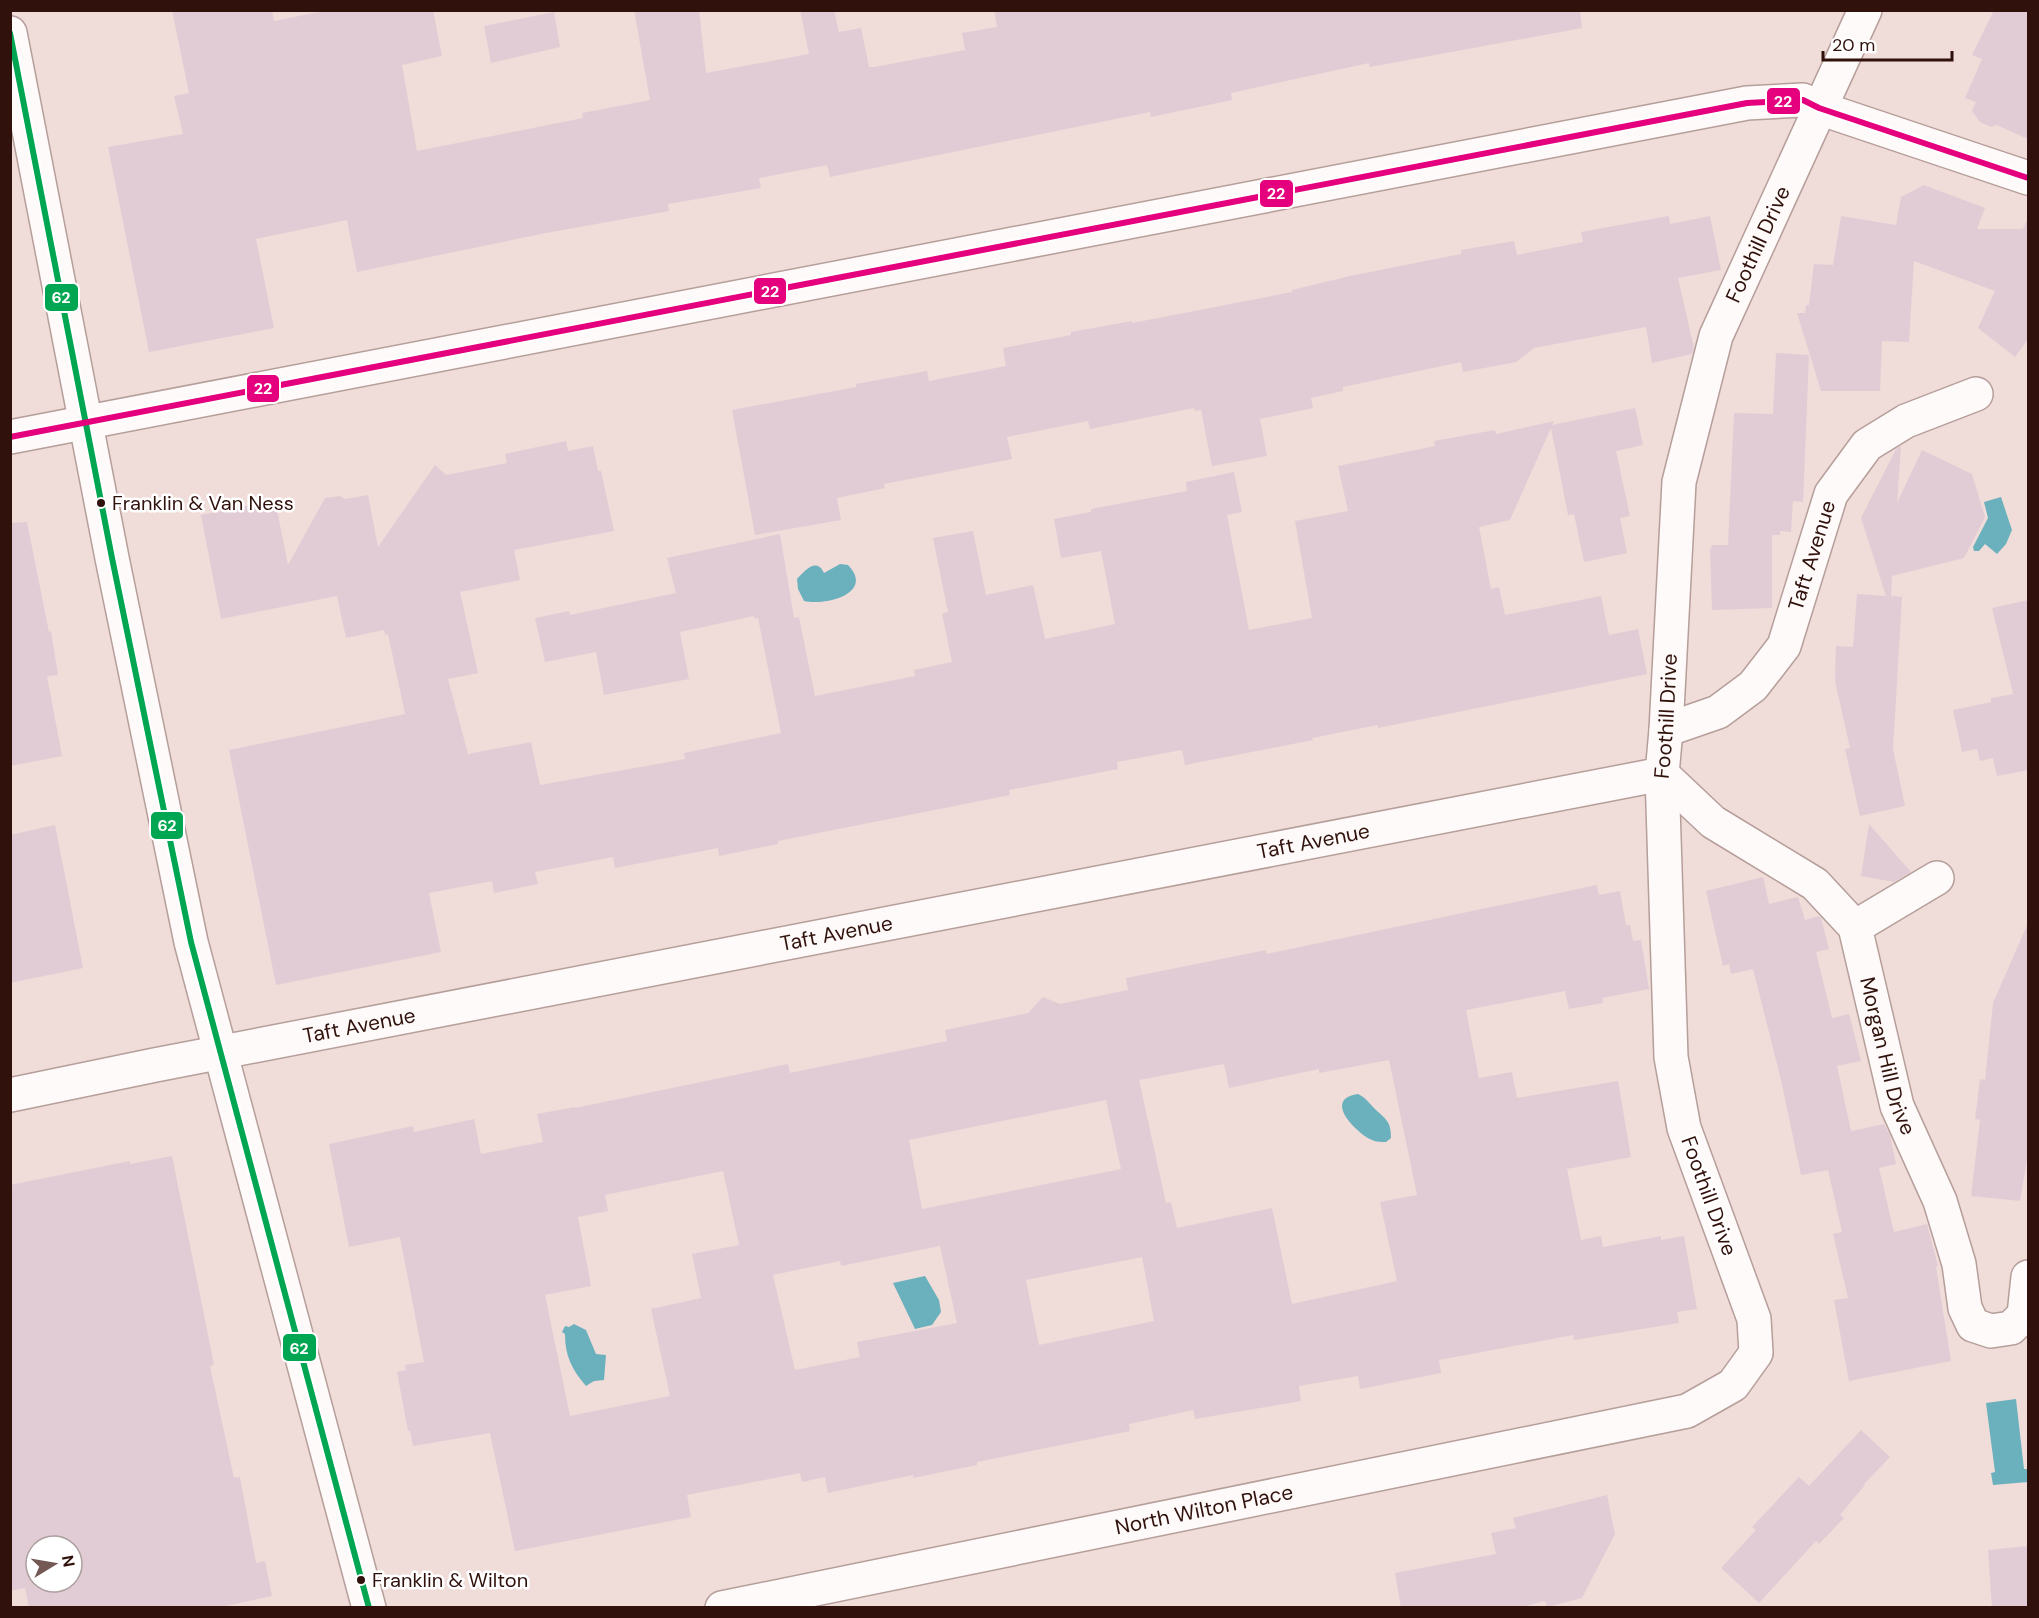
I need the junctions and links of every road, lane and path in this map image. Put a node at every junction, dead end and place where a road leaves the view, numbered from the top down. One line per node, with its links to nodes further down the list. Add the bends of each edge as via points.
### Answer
1 (1865, 10): 3 (street, Foothill Drive)
2 (10, 33): 6 (street)
3 (1820, 108): 4 (street); 6 (street, via 1803,100 1747,103); 8 (street, Foothill Drive, via 1716,336 1679,482)
4 (2028, 178)
5 (1976, 394): 8 (street, Taft Avenue, via 1906,421 1867,445 1832,494 1784,646 1753,686 1718,712)
6 (86, 422): 7 (street); 12 (street, via 157,784 191,942)
7 (10, 437)
8 (1666, 730): 9 (street, Foothill Drive)
9 (1662, 774): 11 (street, Morgan Hill Drive, via 1713,822 1815,884); 12 (street, Taft Avenue); 15 (street, Foothill Drive, via 1671,1057 1684,1128 1754,1319 1756,1353 1733,1385)
10 (1937, 878): 11 (street)
11 (1855, 927): 14 (street, Morgan Hill Drive, via 1897,1106 1940,1202 1959,1264 1965,1308 1974,1325 1991,1331 2011,1328 2024,1315)
12 (221, 1054): 13 (street, Taft Avenue); 16 (street)
13 (10, 1095)
14 (2028, 1277)
15 (1687, 1411): 17 (street, North Wilton Place)
16 (369, 1608)
17 (722, 1608)

